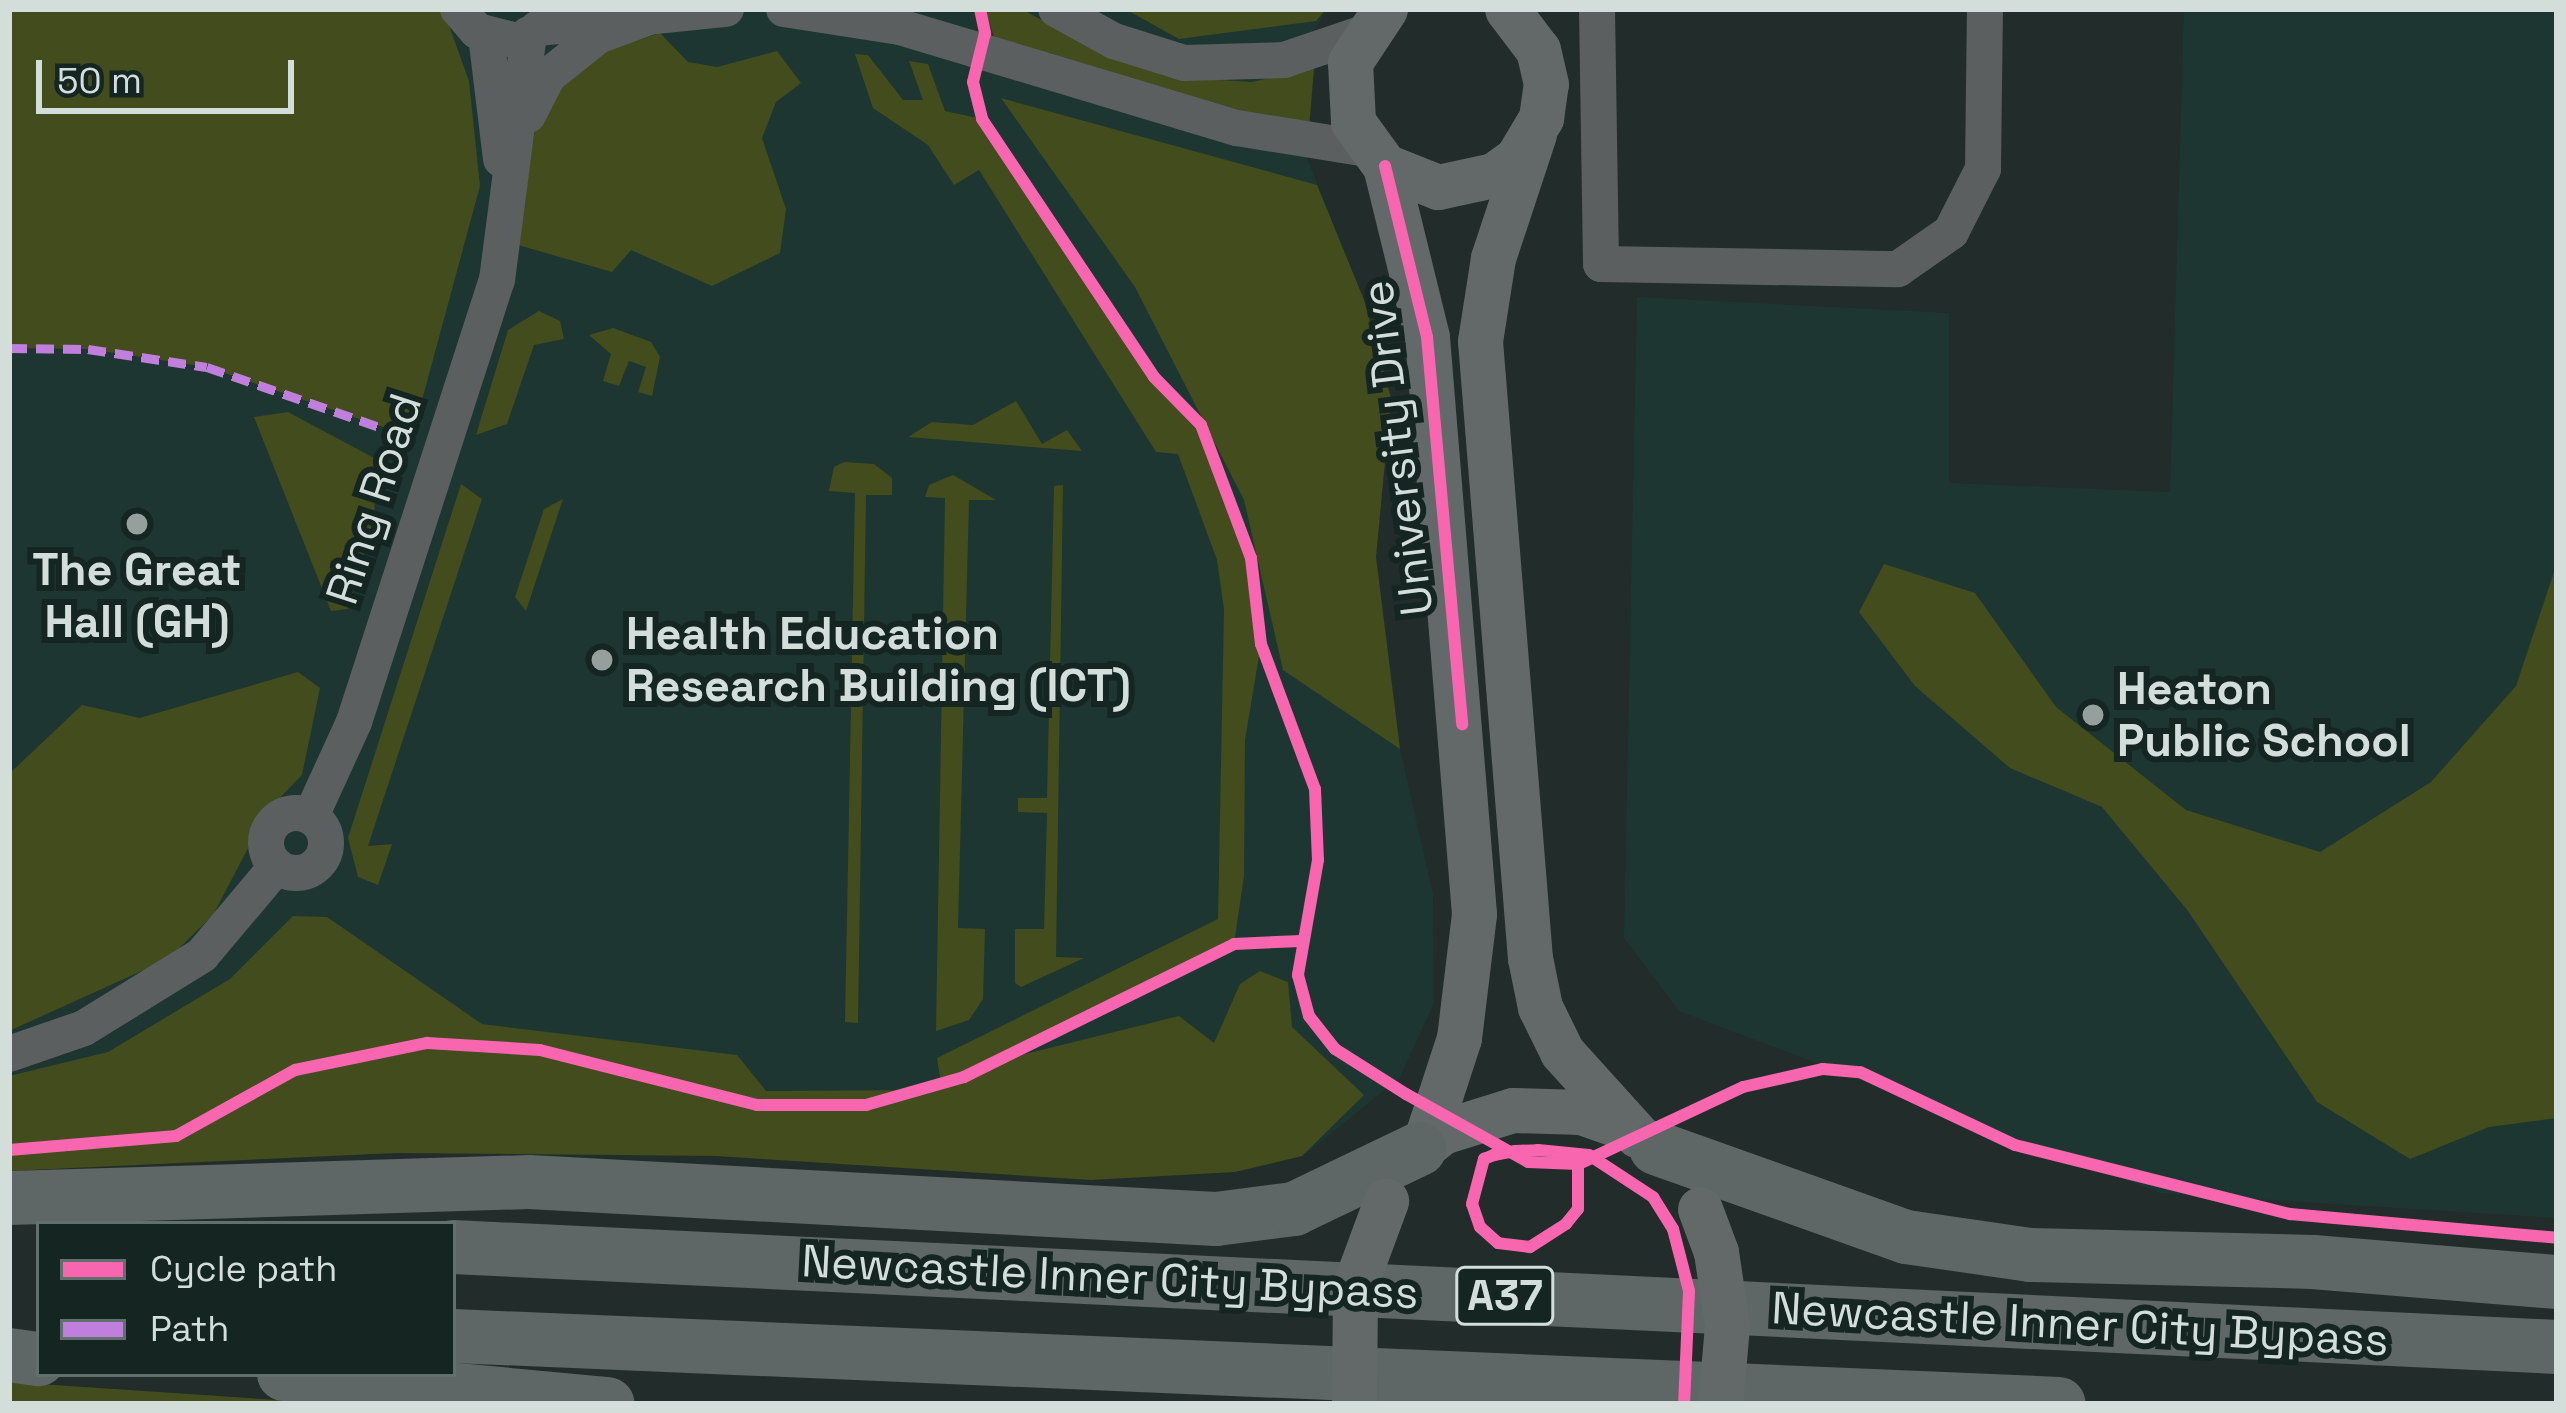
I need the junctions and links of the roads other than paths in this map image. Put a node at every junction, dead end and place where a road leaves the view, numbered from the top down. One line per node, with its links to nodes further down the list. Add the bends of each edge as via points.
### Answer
1 (458, 9): 11 (street)
2 (726, 9): 8 (street)
3 (784, 9): 14 (street, via 900,27 1237,128)
4 (1056, 9): 9 (street, via 1114,41 1184,63 1284,59)
5 (1508, 9): 13 (main road, University Drive, via 1544,66 1545,101)
6 (1597, 9): 7 (street, via 1601,264 1898,269 1952,232 1983,169)
7 (1985, 9)
8 (657, 14): 10 (street); 12 (street, via 598,36 548,76)
9 (1373, 22): 14 (main road, University Drive, via 1347,92)
10 (540, 24): 11 (street); 12 (street, Ring Road)
11 (486, 35): 15 (street, Ring Road)
12 (518, 132): 15 (street, Ring Road)
13 (1534, 134): 14 (main road, via 1517,158 1467,185 1411,181); 17 (main road, University Drive, via 1493,258 1480,341 1526,917 1547,1024 1587,1085)
14 (1376, 157): 18 (main road, University Drive, via 1429,351 1474,914 1460,1038)
15 (506, 205): 16 (street, Ring Road, via 496,280 354,722 311,816 325,832 320,863 303,873 277,866 202,955 84,1028)
16 (9, 1054)
17 (1646, 1141): 18 (main road, via 1581,1112 1513,1110 1465,1122); 21 (highway, via 1906,1237 2031,1255 2313,1262); 27 (main road, University Drive, bridge, via 1700,1209 1716,1252 1727,1326)
18 (1422, 1147): 19 (highway, via 1294,1210 1216,1220 529,1182); 26 (main road, University Drive, bridge, via 1385,1201 1355,1285)
19 (9, 1198)
20 (456, 1247): 23 (highway, Newcastle Inner City Bypass / A37)
21 (2557, 1282)
22 (456, 1336): 28 (highway, Newcastle Inner City Bypass / A37)
23 (2557, 1347)
24 (316, 1377): 25 (highway)
25 (608, 1404)
26 (1354, 1404)
27 (1720, 1404)
28 (2059, 1404)

